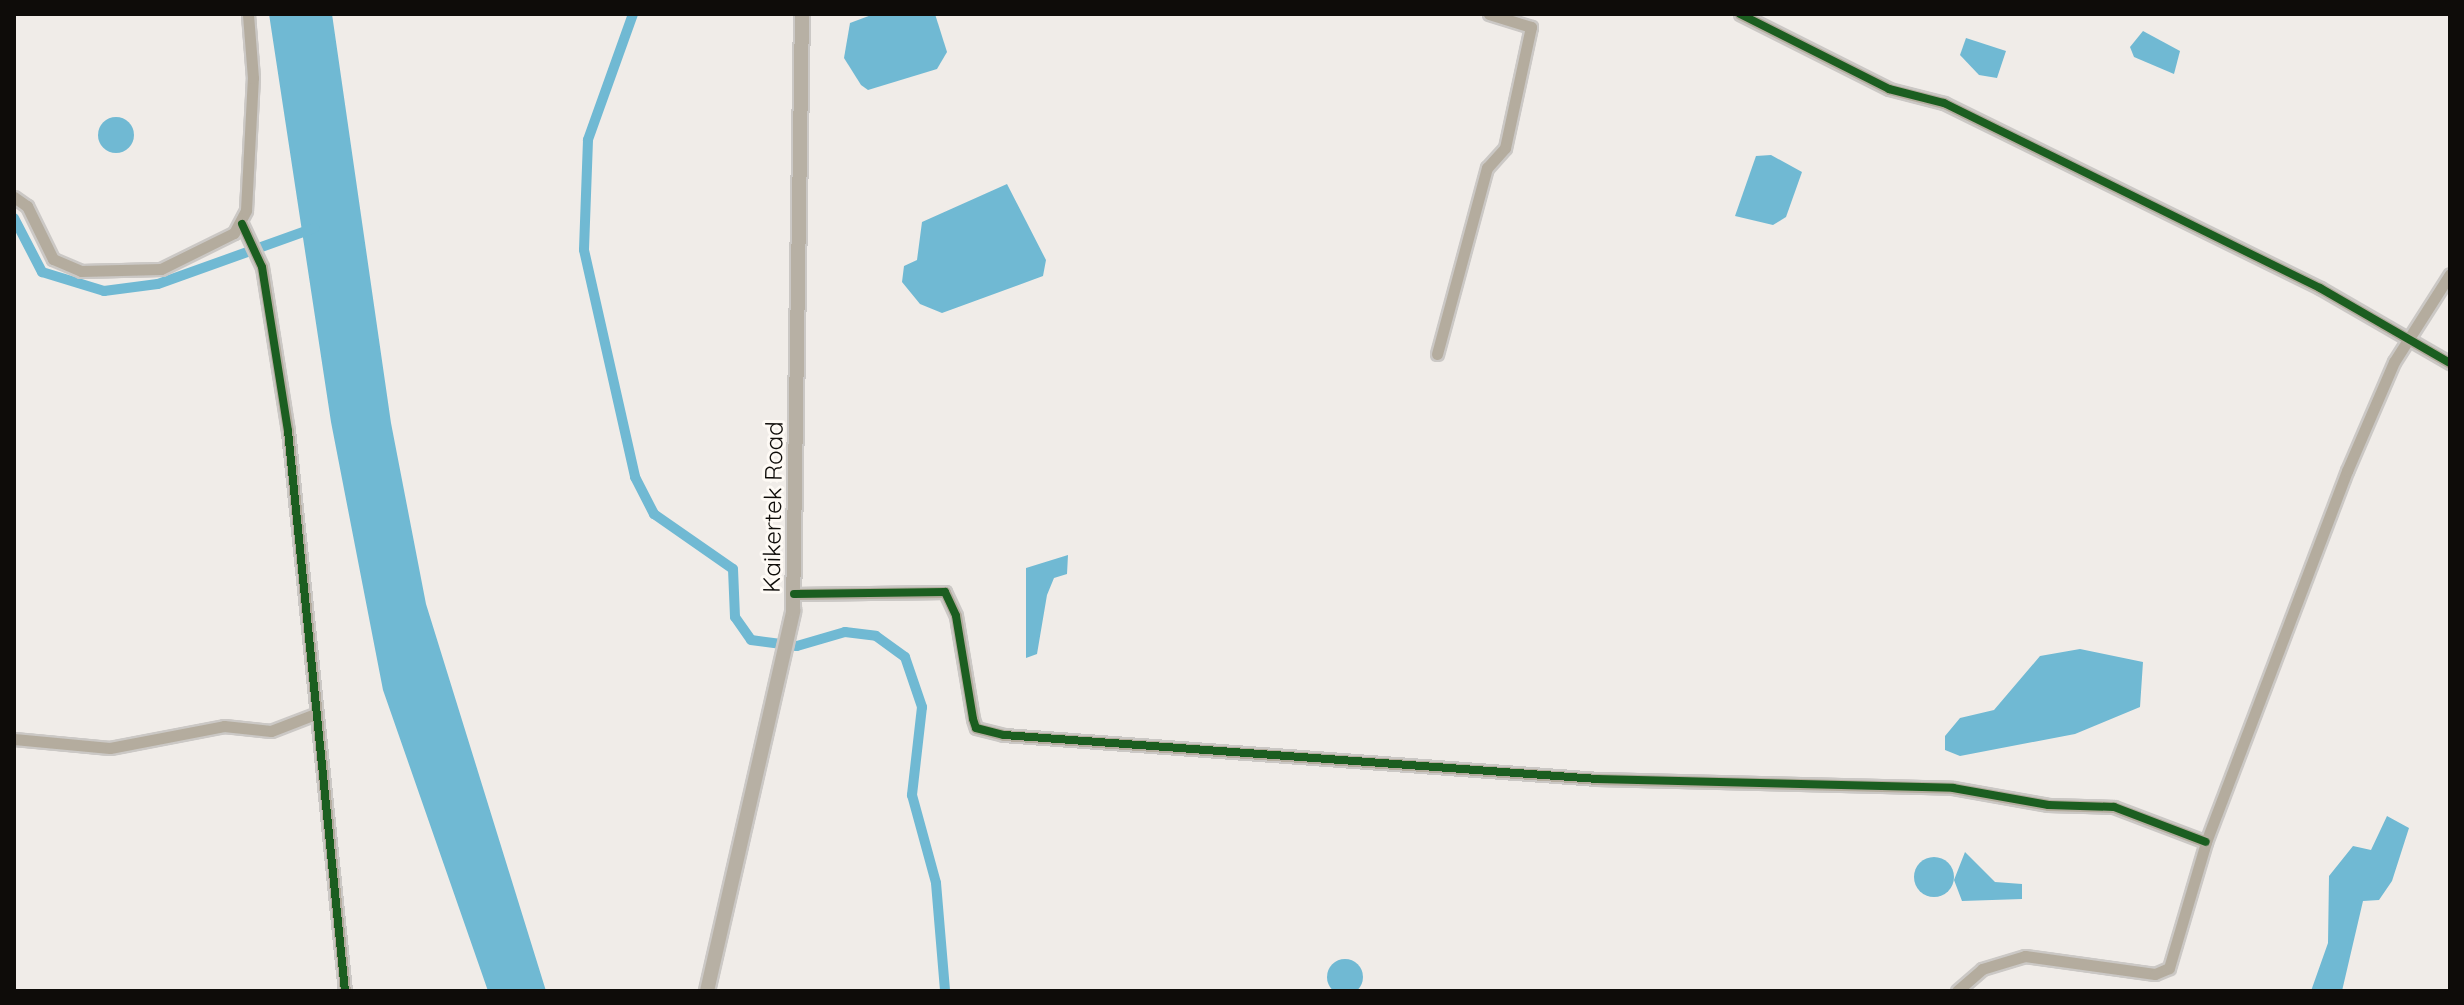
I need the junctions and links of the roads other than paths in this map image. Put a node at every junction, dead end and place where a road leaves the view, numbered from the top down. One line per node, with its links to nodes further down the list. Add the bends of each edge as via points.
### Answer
1 (248, 14): 6 (street, via 253,78)
2 (802, 14): 11 (main road, Kaikertek Road)
3 (1489, 14): 9 (street, via 1531,27 1505,148 1487,168)
4 (1740, 14): 8 (street, via 1889,89 1944,103 2320,288)
5 (14, 197): 6 (street, via 27,206 53,259 96,273 161,269)
6 (246, 228): 12 (street, via 262,267 288,431)
7 (2450, 274): 8 (street)
8 (2406, 344): 10 (street); 14 (street, via 2347,471)
9 (1437, 354)
10 (2450, 363)
11 (794, 594): 14 (street, via 945,592 956,616 976,728 1004,735 1597,779 1953,788 2048,805 2114,807); 16 (main road, Kaikertek Road, via 781,683)
12 (315, 714): 13 (street, via 271,731 224,726 110,748); 15 (street)
13 (14, 739)
14 (2206, 842): 17 (street, via 2178,949 2164,973 2025,956 1982,969)
15 (345, 991)
16 (707, 991)
17 (1957, 991)

